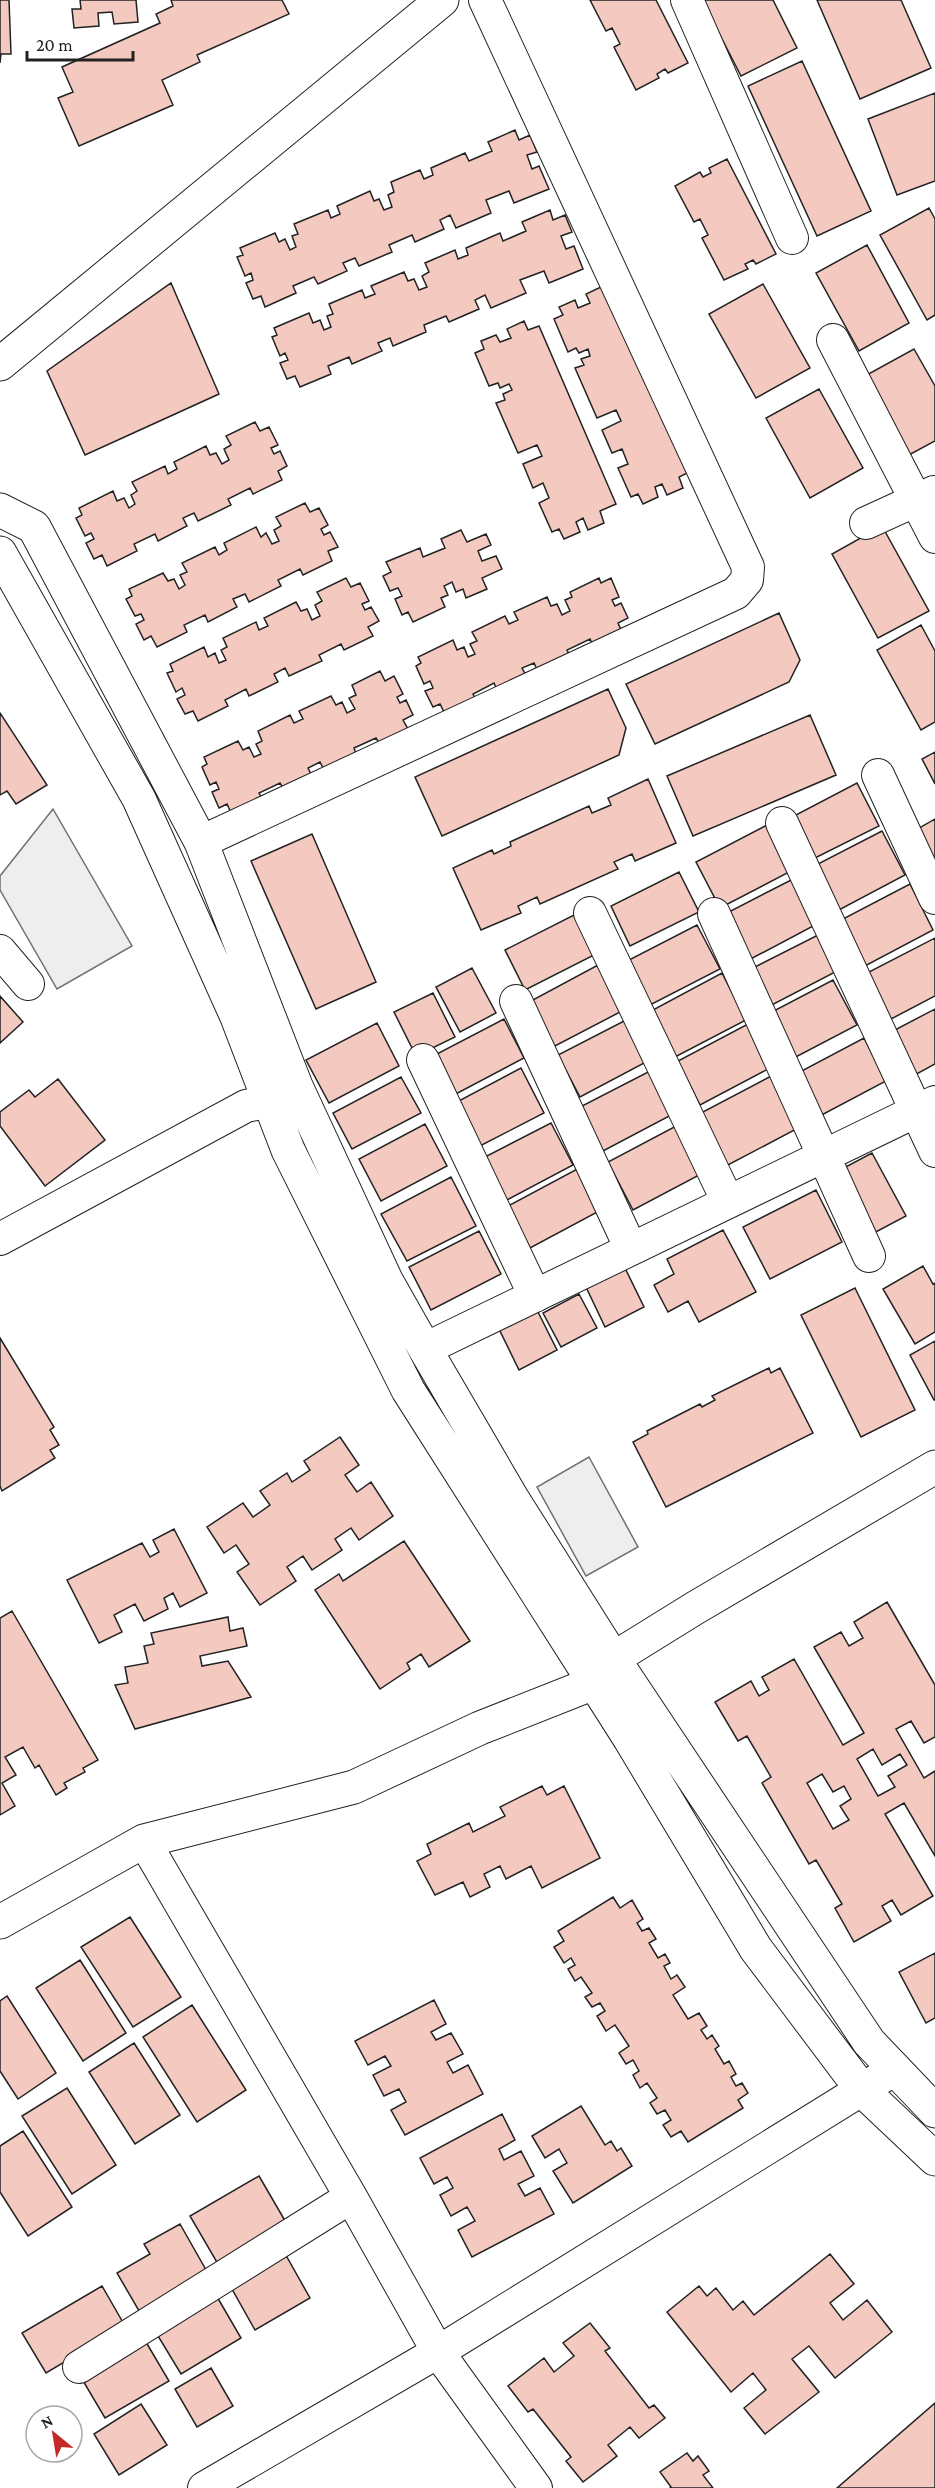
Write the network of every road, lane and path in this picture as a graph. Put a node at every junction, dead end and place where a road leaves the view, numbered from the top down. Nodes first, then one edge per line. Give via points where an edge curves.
1 (442, 0) edge
2 (485, 0) edge
3 (687, 0) edge
4 (792, 238) dead end
5 (832, 340) dead end
6 (0, 364) edge
7 (925, 497) edge
8 (0, 510) edge
9 (866, 523) dead end
10 (935, 537) edge
11 (0, 553) edge
12 (878, 775) dead end
13 (782, 823) dead end
14 (201, 842) junction
15 (935, 898) edge
16 (590, 913) dead end
17 (714, 914) dead end
18 (0, 951) edge
19 (28, 984) dead end
20 (516, 1001) dead end
21 (423, 1060) dead end
22 (283, 1094) junction
23 (925, 1107) edge
24 (935, 1151) edge
25 (824, 1156) junction
26 (728, 1202) junction
27 (0, 1239) edge
28 (631, 1249) junction
29 (869, 1256) dead end
30 (535, 1296) junction
31 (425, 1349) junction
32 (935, 1467) edge
33 (935, 1492) edge
34 (604, 1677) junction
35 (144, 1841) junction
36 (0, 1922) edge
37 (895, 2069) junction
38 (862, 2090) junction
39 (935, 2111) edge
40 (935, 2159) edge
41 (351, 2197) junction
42 (438, 2352) junction
43 (79, 2367) dead end
44 (204, 2488) edge
45 (536, 2488) edge

1 - 6 street
2 - 14 street via 748,567 747,580 736,593
3 - 4 street
5 - 7 street
7 - 9 street
7 - 10 street
8 - 14 street via 34,527
11 - 22 street via 139,799 237,1017
12 - 15 street
13 - 23 street
14 - 22 street
16 - 26 street
17 - 25 street
18 - 19 street
20 - 28 street
21 - 30 street
22 - 27 street via 246,1106
22 - 31 street
22 - 34 street via 288,1150 408,1390
23 - 24 street
23 - 25 street
25 - 26 street
25 - 29 street
26 - 28 street
28 - 30 street
30 - 31 street
31 - 34 street via 513,1498
32 - 34 street via 694,1608
33 - 34 street
34 - 35 street via 480,1728 354,1787
34 - 37 street via 869,2042
34 - 38 street via 756,1949
35 - 36 street
35 - 41 street
37 - 38 street
37 - 39 street
38 - 40 street
38 - 42 street
41 - 42 street
41 - 43 street
42 - 44 street
42 - 45 street

